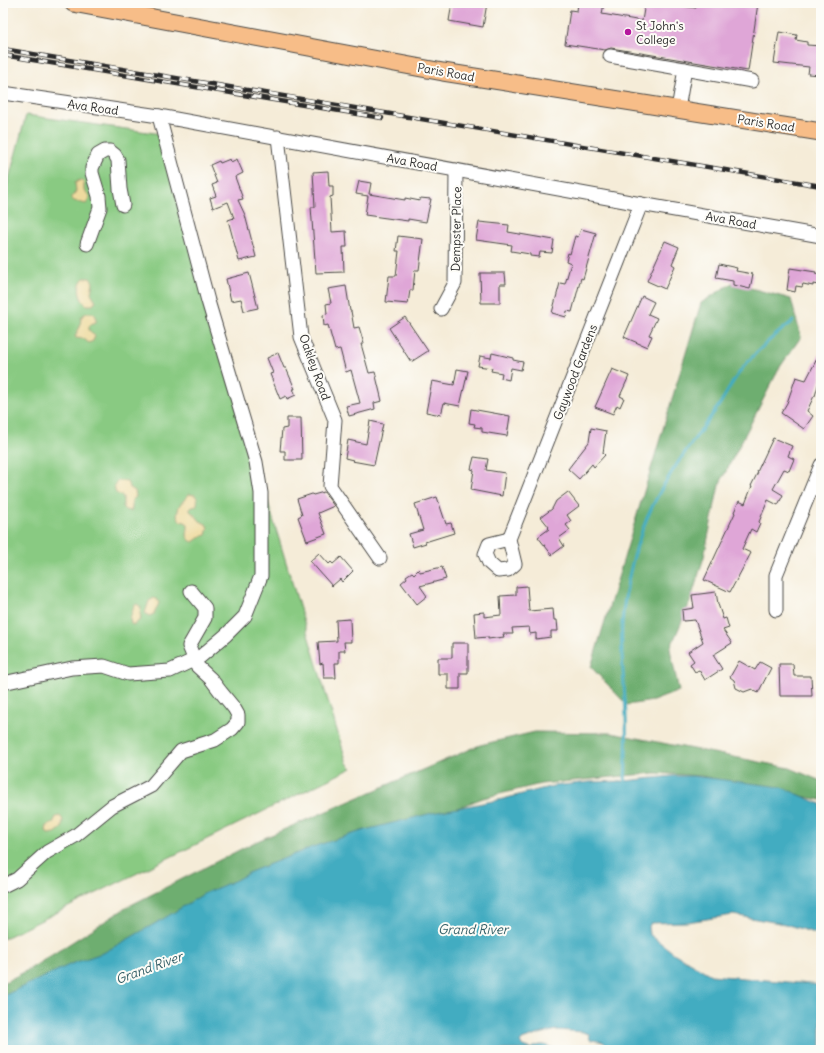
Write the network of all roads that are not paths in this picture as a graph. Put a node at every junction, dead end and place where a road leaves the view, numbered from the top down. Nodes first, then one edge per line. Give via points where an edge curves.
1 (73, 3) edge
2 (610, 56) dead end
3 (685, 69) junction
4 (752, 81) dead end
5 (3, 94) edge
6 (678, 109) junction
7 (159, 116) junction
8 (821, 132) edge
9 (278, 137) junction
10 (456, 170) junction
11 (641, 204) junction
12 (123, 205) dead end
13 (821, 236) edge
14 (87, 244) dead end
15 (441, 309) dead end
16 (821, 465) edge
17 (510, 539) dead end
18 (380, 558) dead end
19 (192, 591) dead end
20 (776, 610) dead end
21 (194, 660) junction
22 (3, 683) edge
23 (3, 886) edge

1 - 6 main road, Paris Road via 443,72
2 - 3 street
3 - 4 street
3 - 6 street
5 - 7 street, Ava Road
6 - 8 main road, Paris Road
7 - 9 street, Ava Road
7 - 21 street via 208,301 256,462 261,493 261,576 256,592 245,616 206,653
9 - 10 street, Ava Road
9 - 18 street, Oakley Road via 301,337 335,420 330,486
10 - 11 street, Ava Road
10 - 15 street, Dempster Place via 455,283
11 - 13 street, Ava Road
11 - 17 street, Gaywood Gardens
12 - 14 street via 118,160 113,152 102,152 95,158 92,168 100,208
16 - 20 street via 776,575
19 - 21 street via 205,608 205,618 189,646
21 - 22 street via 170,671 128,674 104,666 72,668
21 - 23 street via 197,666 212,678 234,708 238,722 215,740 181,751 151,786 112,806 75,836 48,852 17,879

